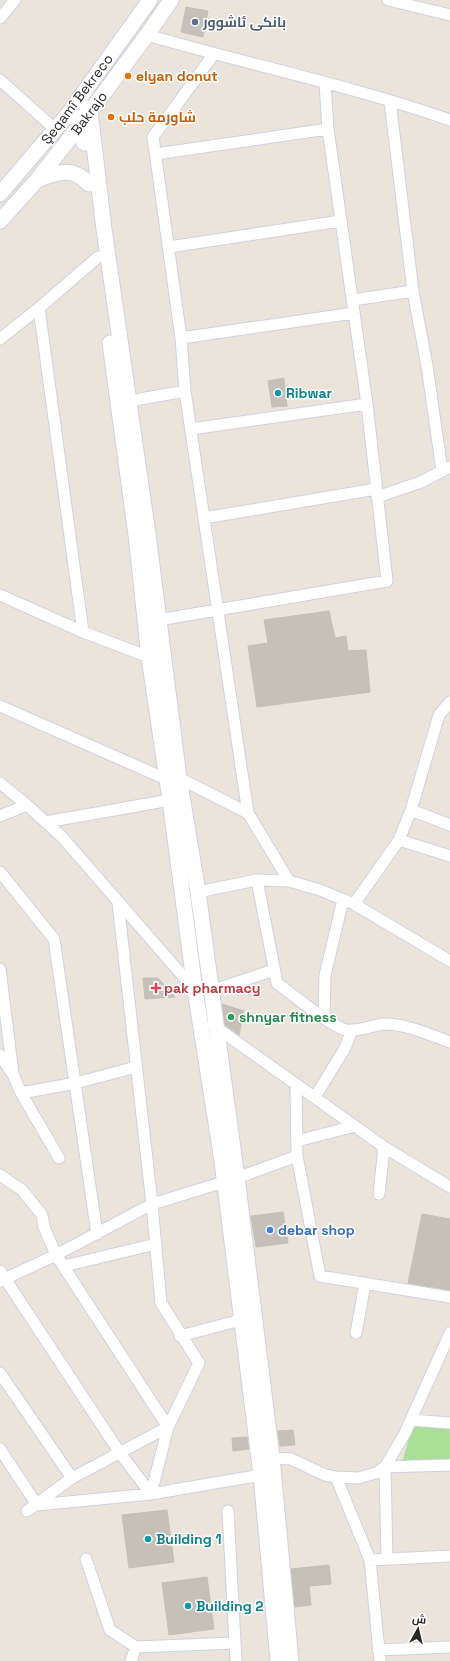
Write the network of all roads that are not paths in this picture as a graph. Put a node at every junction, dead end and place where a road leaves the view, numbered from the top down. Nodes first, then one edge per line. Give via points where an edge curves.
1 (15, 0) edge
2 (150, 0) edge
3 (171, 0) edge
4 (388, 0) edge
5 (450, 15) edge
6 (0, 18) edge
7 (147, 35) junction
8 (214, 54) junction
9 (0, 80) edge
10 (325, 84) junction
11 (390, 101) junction
12 (73, 108) junction
13 (90, 111) junction
14 (450, 123) edge
15 (81, 124) junction
16 (328, 129) junction
17 (56, 130) junction
18 (43, 144) junction
19 (57, 154) junction
20 (156, 154) junction
21 (37, 180) junction
22 (89, 184) junction
23 (0, 194) edge
24 (0, 221) edge
25 (341, 221) junction
26 (169, 247) junction
27 (98, 257) junction
28 (413, 291) junction
29 (353, 300) junction
30 (39, 308) junction
31 (354, 313) junction
32 (181, 338) junction
33 (0, 339) edge
34 (185, 391) junction
35 (129, 401) junction
36 (367, 404) junction
37 (191, 429) junction
38 (446, 469) edge
39 (377, 493) junction
40 (204, 518) junction
41 (0, 596) edge
42 (217, 611) junction
43 (158, 620) junction
44 (83, 632) junction
45 (149, 657) junction
46 (450, 702) edge
47 (0, 706) edge
48 (172, 778) junction
49 (0, 783) edge
50 (170, 800) junction
51 (27, 804) junction
52 (411, 810) junction
53 (248, 813) junction
54 (0, 816) edge
55 (46, 822) junction
56 (450, 825) edge
57 (399, 840) junction
58 (450, 856) edge
59 (0, 872) edge
60 (257, 880) junction
61 (289, 881) junction
62 (198, 892) junction
63 (343, 900) junction
64 (118, 903) junction
65 (354, 904) junction
66 (450, 961) edge
67 (0, 969) edge
68 (274, 970) junction
69 (195, 990) junction
70 (210, 991) junction
71 (324, 1017) junction
72 (200, 1018) junction
73 (215, 1026) junction
74 (352, 1030) junction
75 (450, 1042) edge
76 (0, 1055) edge
77 (136, 1067) junction
78 (13, 1074) junction
79 (76, 1083) junction
80 (296, 1084) junction
81 (21, 1093) junction
82 (315, 1097) junction
83 (355, 1126) junction
84 (297, 1141) junction
85 (384, 1146) junction
86 (297, 1156) junction
87 (59, 1158) dead end
88 (0, 1175) edge
89 (230, 1180) junction
90 (450, 1187) edge
91 (379, 1194) dead end
92 (152, 1204) junction
93 (96, 1234) junction
94 (156, 1244) junction
95 (56, 1255) junction
96 (64, 1266) junction
97 (1, 1277) edge
98 (365, 1284) junction
99 (450, 1297) edge
100 (241, 1320) junction
101 (356, 1333) dead end
102 (450, 1333) edge
103 (180, 1336) junction
104 (0, 1373) edge
105 (411, 1420) junction
106 (450, 1423) edge
107 (168, 1427) junction
108 (0, 1449) edge
109 (120, 1452) junction
110 (272, 1458) junction
111 (450, 1465) edge
112 (385, 1467) junction
113 (261, 1475) junction
114 (336, 1477) junction
115 (72, 1478) junction
116 (151, 1494) junction
117 (32, 1508) junction
118 (228, 1511) dead end
119 (450, 1556) edge
120 (86, 1559) dead end
121 (387, 1559) junction
122 (370, 1560) junction
123 (234, 1643) junction
124 (136, 1647) junction
125 (450, 1647) edge
126 (379, 1656) edge
127 (131, 1661) edge
128 (236, 1661) edge
129 (278, 1661) edge
130 (291, 1661) edge

1 - 6 street
2 - 12 main road, Şeqamî Bekreco
3 - 7 main road, Bakrajo
4 - 5 street
7 - 8 street
7 - 13 main road, Bakrajo
8 - 10 street
8 - 20 street via 153,136
9 - 17 street
10 - 11 street
10 - 16 street
11 - 14 street
11 - 28 street
12 - 13 main road
12 - 15 main road
12 - 17 main road, Şeqamî Bekreco
13 - 15 main road, Bakrajo
13 - 35 main road
15 - 19 main road, Bakrajo
15 - 22 main road
16 - 20 street
16 - 25 street
17 - 18 main road, Şeqamî Bekreco
18 - 19 main road
18 - 23 main road, Şeqamî Bekreco
19 - 21 main road, Bakrajo
20 - 26 street
21 - 22 main road via 55,173 67,172 78,174
21 - 24 main road, Bakrajo
22 - 27 main road
25 - 26 street
25 - 29 street
26 - 32 street
27 - 30 street
27 - 45 main road via 136,535
28 - 29 street
28 - 38 street
29 - 31 street
30 - 33 street
30 - 44 street
31 - 32 street
31 - 36 street
32 - 34 street
34 - 35 street
34 - 37 street
35 - 43 main road
36 - 37 street
36 - 39 street
37 - 40 street
38 - 39 street via 407,487
39 - 40 street
39 - 42 street via 387,581
40 - 42 street
41 - 44 street
42 - 43 street
42 - 53 street
43 - 48 main road
44 - 45 street
45 - 48 main road
46 - 52 street via 439,715
47 - 48 street
48 - 50 main road
48 - 53 street
48 - 62 main road
49 - 51 street
50 - 55 street
50 - 69 main road
51 - 54 street
51 - 55 street
52 - 56 street
52 - 57 street
53 - 61 street
55 - 64 street via 63,838
57 - 58 street
57 - 65 street
59 - 79 street via 54,939
60 - 61 street
60 - 62 street
60 - 68 street
61 - 63 street
62 - 70 main road
63 - 65 street
63 - 71 street via 325,975
64 - 69 street
64 - 77 street
65 - 66 street
67 - 78 street
68 - 70 street
68 - 71 street via 277,983
69 - 72 main road
70 - 73 main road
71 - 74 street via 339,1027
72 - 73 street
72 - 89 main road via 222,1161
73 - 80 street
73 - 89 main road
74 - 75 street via 376,1025 401,1026
74 - 82 street via 345,1048
76 - 78 street
77 - 79 street
77 - 92 street
78 - 81 street
79 - 81 street
79 - 93 street
80 - 82 street
80 - 84 street
81 - 87 street
82 - 83 street
83 - 84 street
83 - 85 street
84 - 86 street
85 - 90 street
85 - 91 street
86 - 89 street
86 - 98 street via 320,1276
88 - 95 street via 22,1190 42,1215 44,1227
89 - 92 street
89 - 100 main road
89 - 110 main road
92 - 93 street
92 - 94 street
93 - 95 street
94 - 96 street
94 - 103 street via 161,1303
95 - 96 street
95 - 97 street
96 - 107 street
97 - 109 street
98 - 99 street
98 - 101 street
100 - 103 street
100 - 113 main road
102 - 105 street
103 - 107 street via 199,1363
104 - 115 street
105 - 106 street
105 - 112 street
107 - 109 street
107 - 116 street
108 - 117 street
109 - 115 street
109 - 116 street
110 - 114 street via 291,1459 325,1475
110 - 130 main road
111 - 112 street
112 - 114 street via 368,1476
112 - 121 street
113 - 116 street
113 - 129 main road
114 - 122 street
115 - 117 street
116 - 117 street
118 - 123 street
119 - 121 street
120 - 124 street via 110,1630
121 - 122 street
122 - 126 street
123 - 124 street
123 - 128 street
124 - 127 street
125 - 126 street

